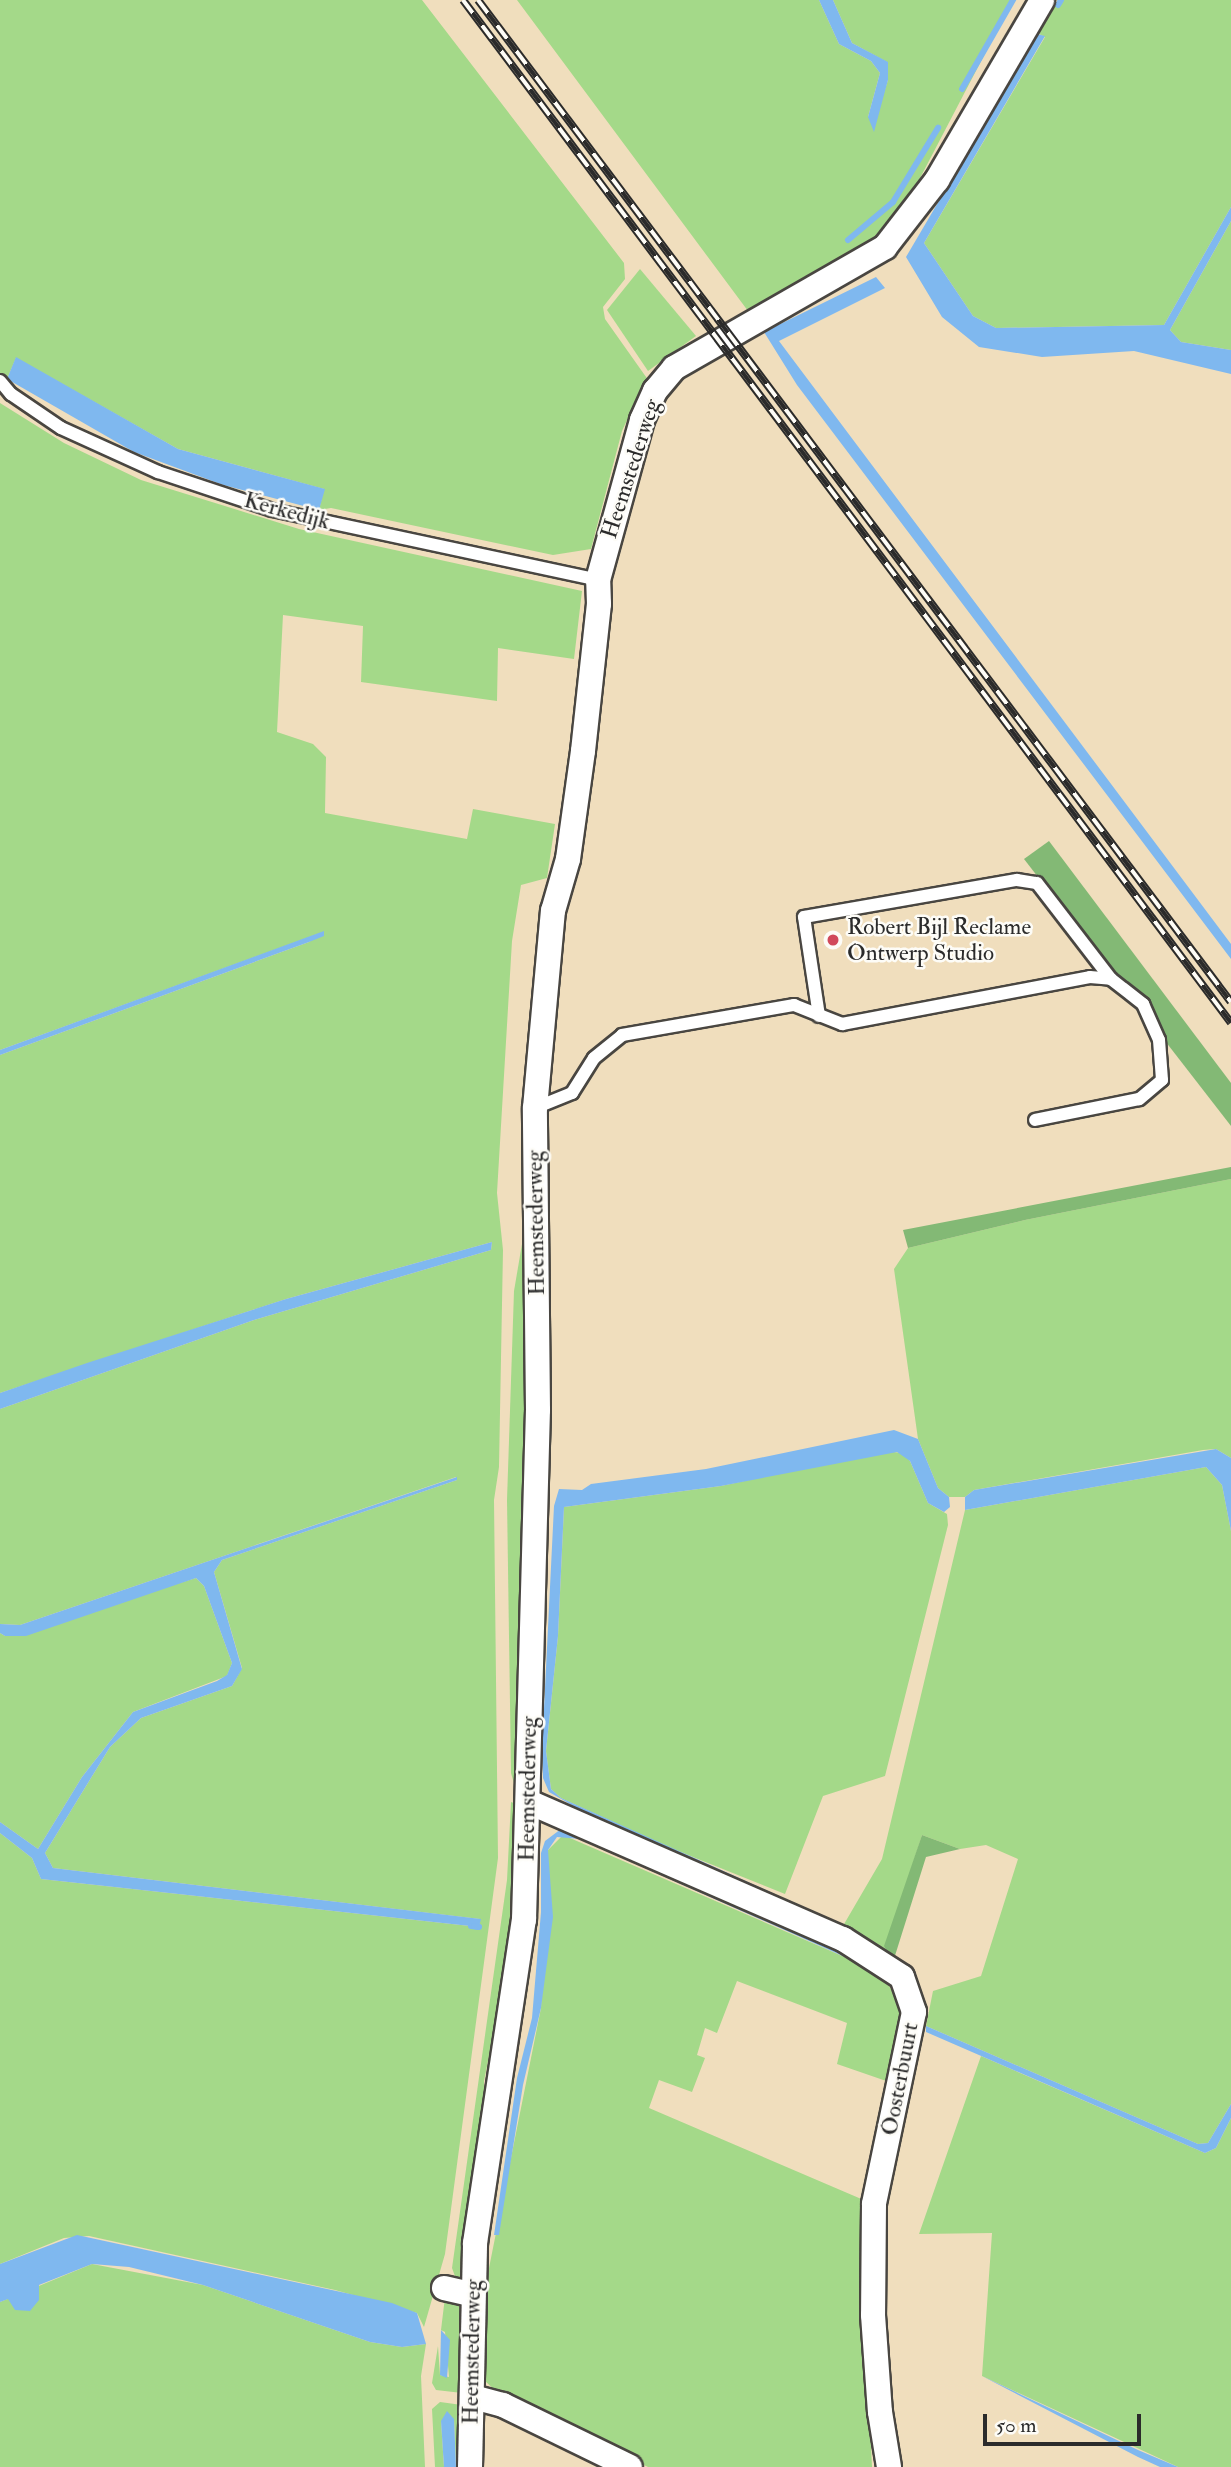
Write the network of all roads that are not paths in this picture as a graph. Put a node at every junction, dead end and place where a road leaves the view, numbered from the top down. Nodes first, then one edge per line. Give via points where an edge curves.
1 (1042, 0) edge
2 (0, 382) edge
3 (593, 579) junction
4 (1111, 979) junction
5 (820, 1016) junction
6 (535, 1108) junction
7 (1035, 1120) dead end
8 (529, 1802) junction
9 (444, 2288) dead end
10 (471, 2294) junction
11 (472, 2398) junction
12 (470, 2467) edge
13 (630, 2467) edge
14 (889, 2467) edge

1 - 3 street, Heemstederweg via 937,180 885,247 674,368 655,391
2 - 3 lane, Kerkedijk via 61,428 158,472 272,510
3 - 6 street, Heemstederweg via 599,604 576,750 568,859 553,911
4 - 5 lane via 1090,977 842,1024
4 - 5 lane via 1037,883 1017,880 804,917
4 - 7 lane via 1143,1004 1159,1040 1162,1080 1139,1100
5 - 6 lane via 794,1005 622,1035 594,1058 572,1093
6 - 8 street, Heemstederweg via 538,1410
8 - 10 street, Heemstederweg via 519,1974 488,2139
8 - 14 street, Oosterbuurt via 843,1939 902,1977 914,2012 874,2204 873,2315
9 - 10 street
10 - 11 street, Heemstederweg
11 - 12 street, Heemstederweg
11 - 13 street via 503,2405

